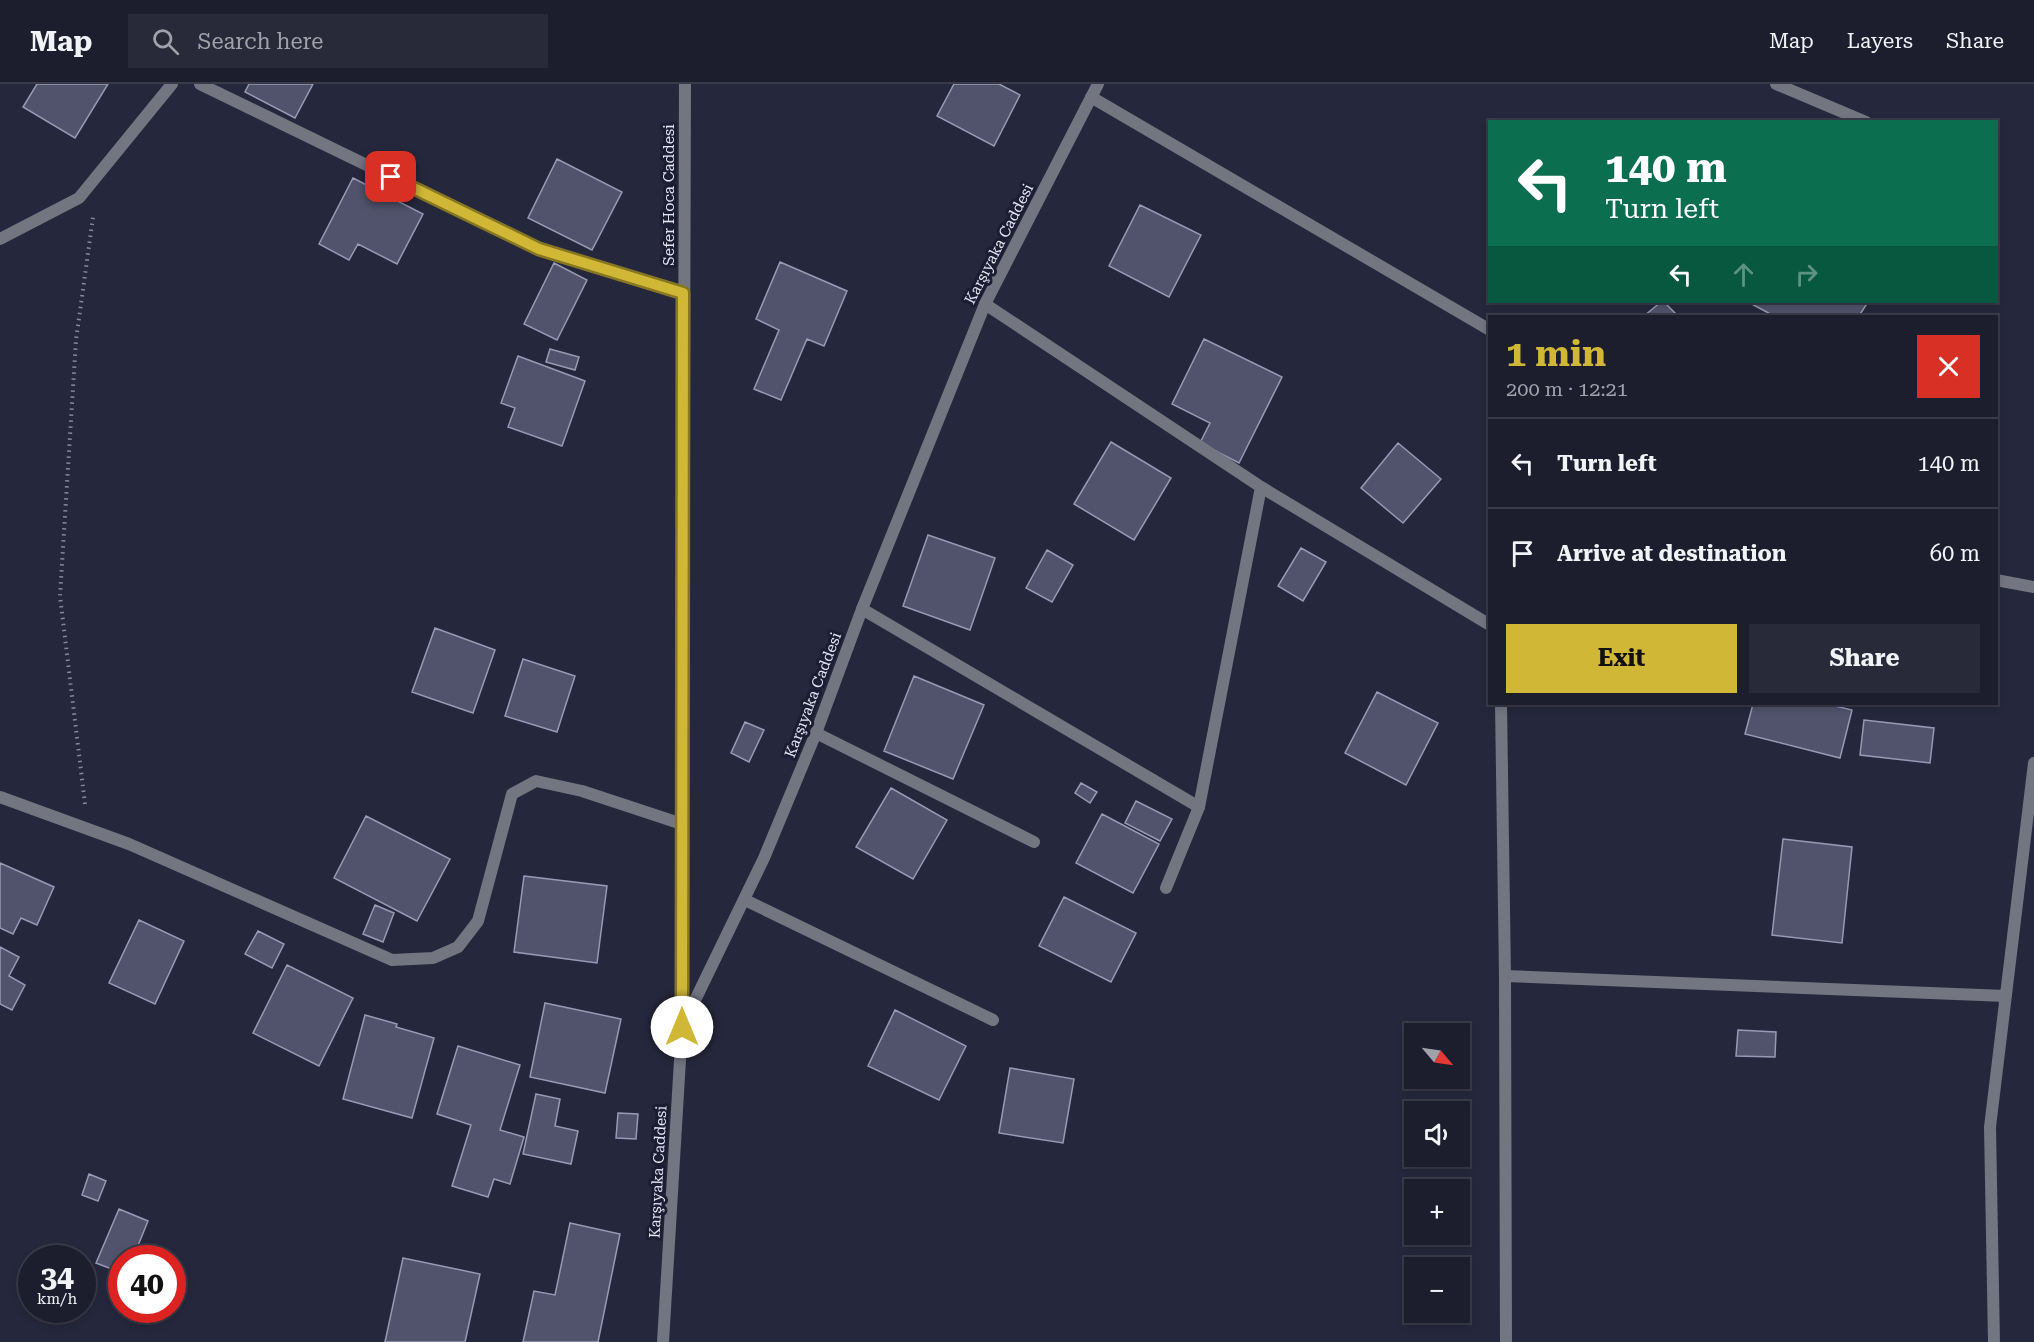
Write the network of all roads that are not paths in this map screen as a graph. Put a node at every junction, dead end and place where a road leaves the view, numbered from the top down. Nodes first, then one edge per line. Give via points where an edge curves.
1 (172, 84) edge
2 (200, 84) edge
3 (685, 84) edge
4 (1098, 84) edge
5 (1776, 84) edge
6 (1091, 97) junction
7 (1861, 120) edge
8 (0, 239) edge
9 (683, 293) junction
10 (985, 304) junction
11 (1488, 329) edge
12 (1261, 487) junction
13 (1998, 580) edge
14 (2034, 587) edge
15 (862, 609) junction
16 (1488, 624) edge
17 (1501, 705) edge
18 (816, 733) junction
19 (2034, 763) edge
20 (0, 797) edge
21 (1199, 807) junction
22 (682, 824) junction
23 (1034, 842) dead end
24 (1166, 888) dead end
25 (745, 900) junction
26 (1505, 976) junction
27 (2006, 996) junction
28 (993, 1020) dead end
29 (682, 1027) junction
30 (663, 1342) edge
31 (1506, 1342) edge
32 (1994, 1342) edge

1 - 8 street via 79,198
2 - 9 street via 539,249
3 - 9 street, Sefer Hoca Caddesi
4 - 6 street, Karşıyaka Caddesi
5 - 7 street
6 - 10 street, Karşıyaka Caddesi
6 - 11 street
9 - 22 street, Sefer Hoca Caddesi
10 - 12 street
10 - 15 street, Karşıyaka Caddesi
12 - 16 street
12 - 21 street
13 - 14 street
15 - 18 street, Karşıyaka Caddesi
15 - 21 street
17 - 26 street
18 - 23 street
18 - 25 street, Karşıyaka Caddesi
19 - 27 street
20 - 22 street via 88,828 392,960 434,958 459,947 478,921 512,794 536,781 582,791
21 - 24 street
22 - 29 street, Sefer Hoca Caddesi
25 - 28 street
25 - 29 street, Karşıyaka Caddesi
26 - 27 street
26 - 31 street
27 - 32 street via 1990,1127
29 - 30 street, Karşıyaka Caddesi

